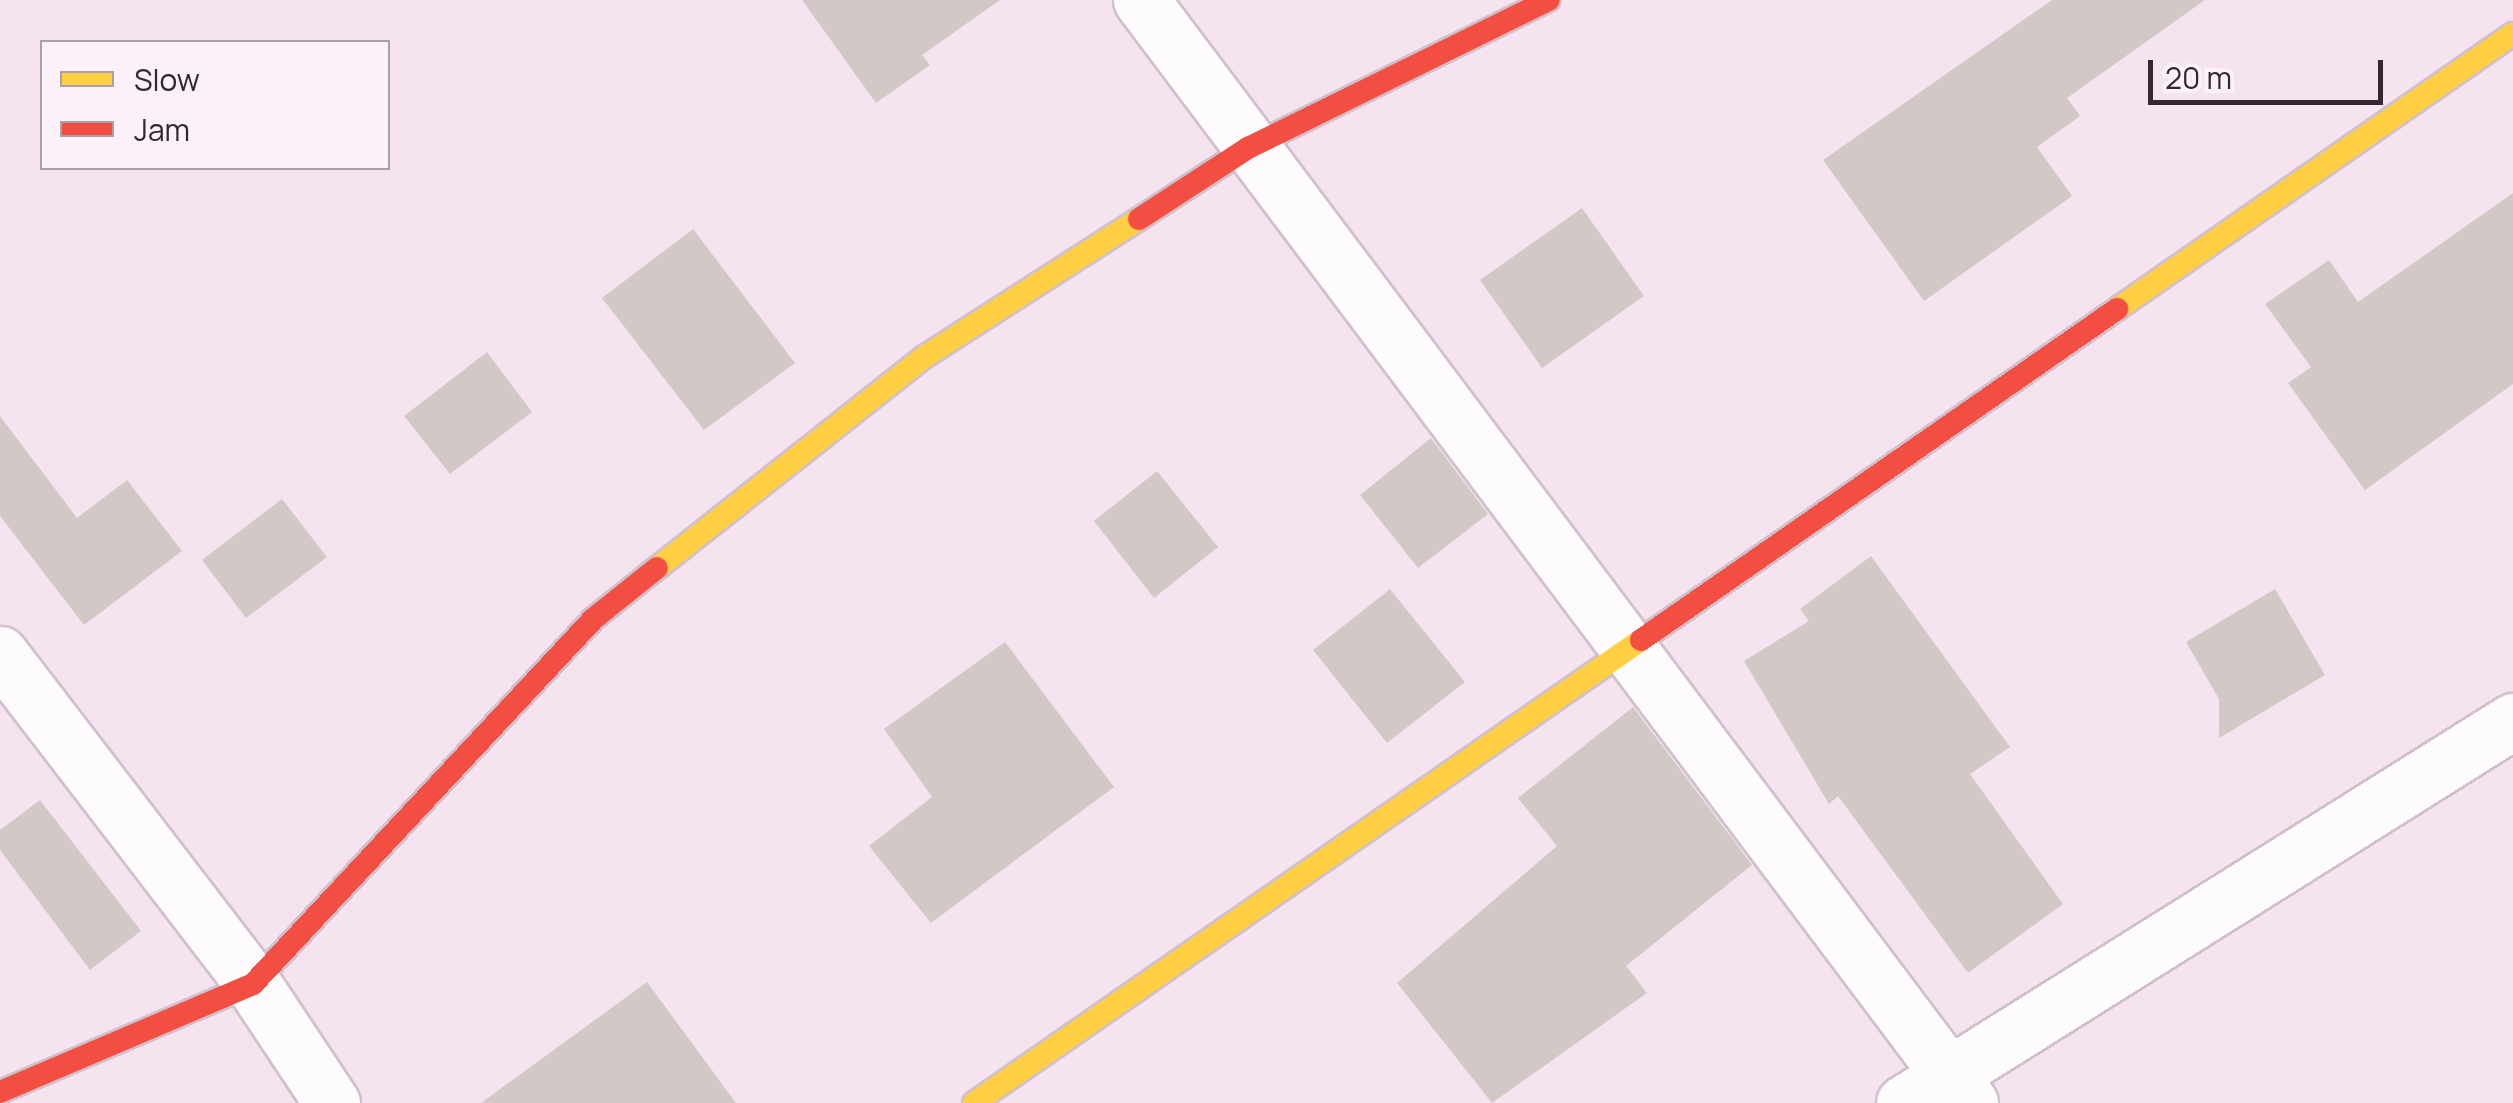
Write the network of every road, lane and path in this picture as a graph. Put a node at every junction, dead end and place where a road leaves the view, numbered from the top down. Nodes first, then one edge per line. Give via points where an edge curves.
1 (1142, 0) edge
2 (1548, 0) edge
3 (2513, 34) edge
4 (1248, 148) junction
5 (1630, 641) junction
6 (0, 654) edge
7 (2513, 720) edge
8 (253, 984) junction
9 (0, 1092) edge
10 (1939, 1093) edge
11 (332, 1103) edge
12 (974, 1103) edge

1 - 4 street
2 - 4 street
3 - 5 street
4 - 5 street
4 - 8 street via 924,357 592,620
5 - 10 street
5 - 12 street
6 - 8 street
7 - 10 street
8 - 9 street
8 - 11 street

